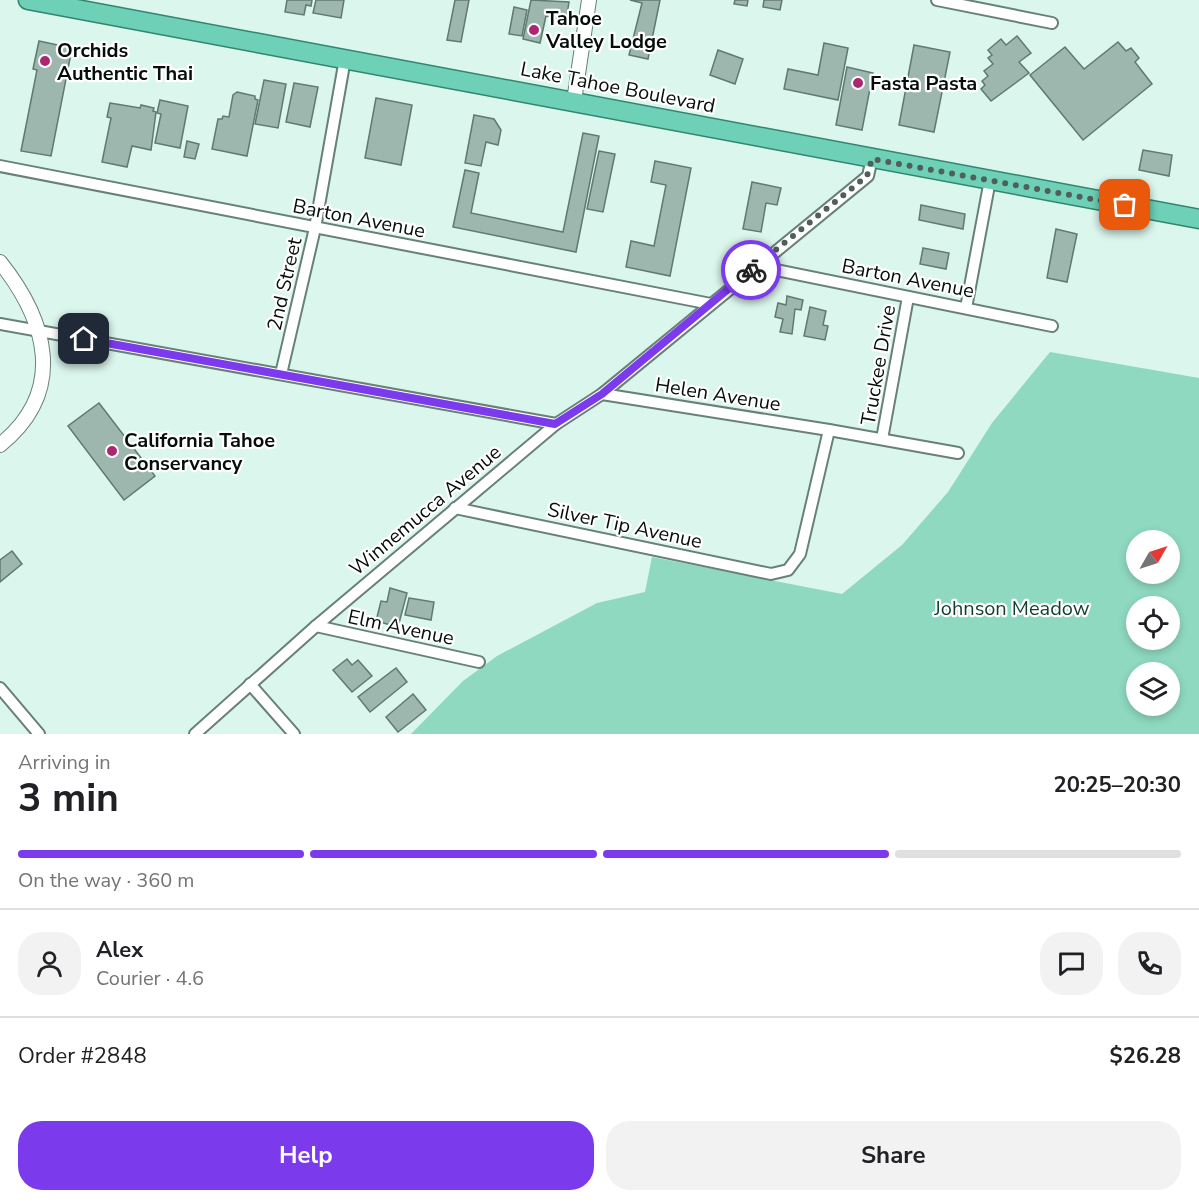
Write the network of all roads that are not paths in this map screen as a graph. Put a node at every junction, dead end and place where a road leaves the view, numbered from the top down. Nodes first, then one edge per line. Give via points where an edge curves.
1 (28, 0) edge
2 (589, 0) edge
3 (937, 0) edge
4 (1052, 23) dead end
5 (345, 59) junction
6 (574, 101) junction
7 (872, 159) junction
8 (0, 166) edge
9 (990, 180) junction
10 (1199, 219) edge
11 (315, 228) junction
12 (0, 262) edge
13 (756, 266) junction
14 (908, 297) junction
15 (711, 304) junction
16 (966, 308) junction
17 (0, 324) edge
18 (1052, 326) dead end
19 (40, 332) junction
20 (281, 374) junction
21 (602, 394) junction
22 (555, 424) junction
23 (829, 430) junction
24 (882, 439) junction
25 (0, 444) edge
26 (958, 453) dead end
27 (455, 508) junction
28 (788, 570) joint
29 (316, 626) junction
30 (479, 662) dead end
31 (250, 684) junction
32 (0, 688) edge
33 (39, 734) edge
34 (195, 734) edge
35 (294, 734) edge

1 - 5 highway, Lake Tahoe Boulevard
2 - 6 street
3 - 4 street
5 - 6 highway, Lake Tahoe Boulevard
5 - 11 street, 2nd Street
6 - 7 highway, Lake Tahoe Boulevard
7 - 9 highway, Lake Tahoe Boulevard
7 - 13 street, Winnemucca Avenue via 867,176
8 - 11 street, Barton Avenue
9 - 10 highway, Lake Tahoe Boulevard
9 - 16 street
11 - 15 street, Barton Avenue
11 - 20 street, 2nd Street
12 - 19 street via 25,296
13 - 14 street, Barton Avenue
13 - 15 street, Winnemucca Avenue
14 - 16 street, Barton Avenue
14 - 24 street, Truckee Drive
15 - 21 street, Winnemucca Avenue
16 - 18 street, Barton Avenue
17 - 19 street
19 - 20 street
19 - 25 street via 42,375 36,400 27,417
20 - 22 street
21 - 22 street, Winnemucca Avenue
21 - 23 street, Helen Avenue
22 - 27 street, Winnemucca Avenue
23 - 24 street, Helen Avenue
23 - 28 street, Truckee Drive via 800,554
24 - 26 street, Helen Avenue
27 - 28 street, Silver Tip Avenue via 771,574
27 - 29 street, Winnemucca Avenue
29 - 30 street, Elm Avenue
29 - 31 street, Winnemucca Avenue
31 - 34 street, Winnemucca Avenue
31 - 35 street
32 - 33 street

